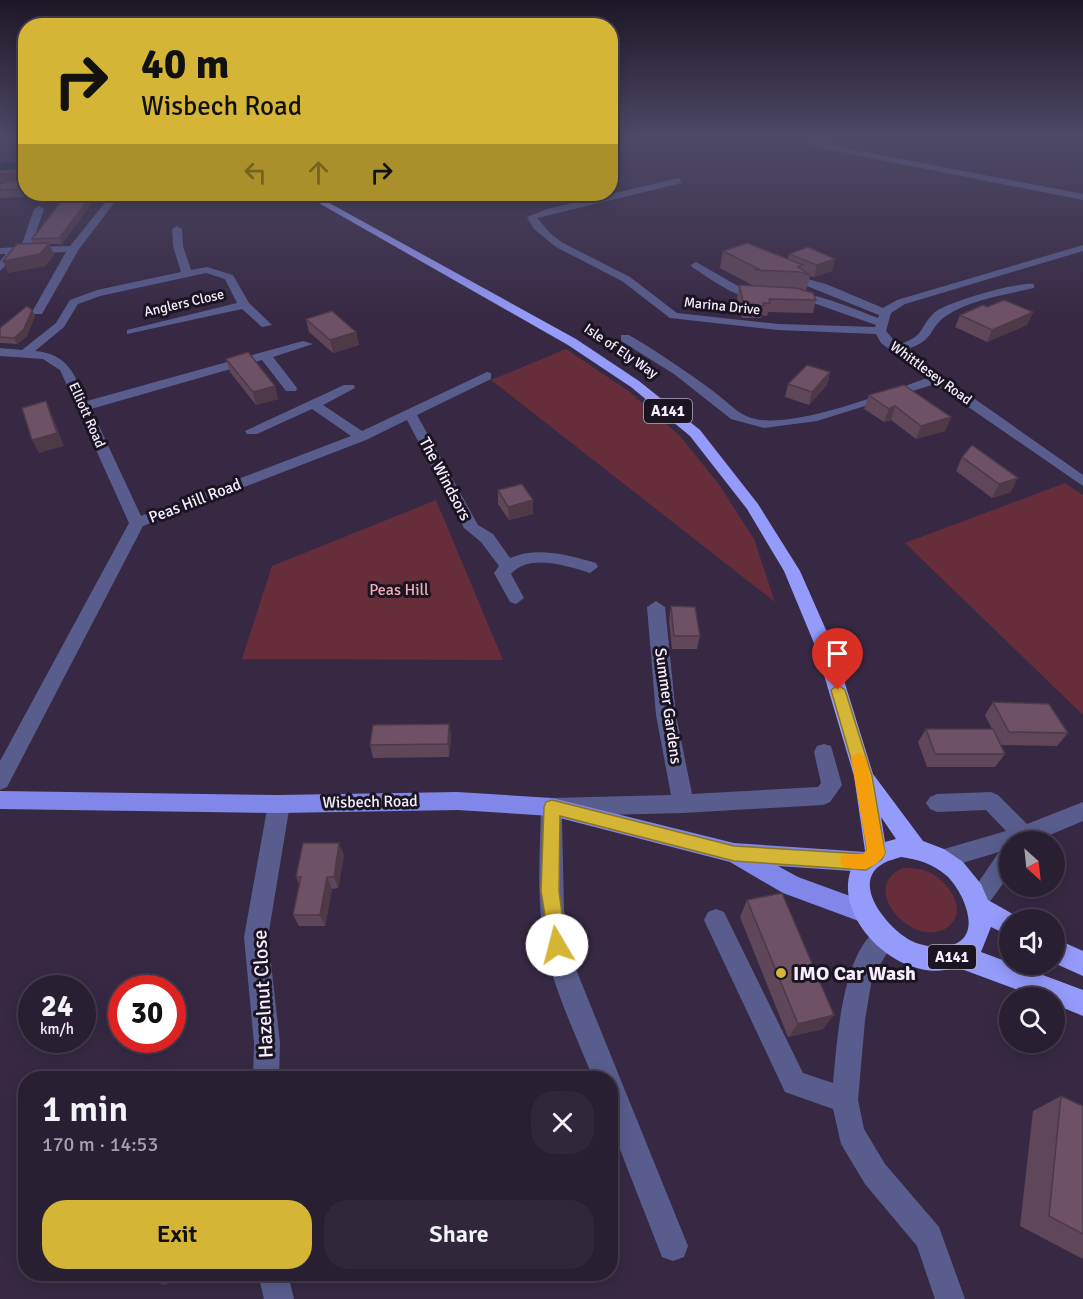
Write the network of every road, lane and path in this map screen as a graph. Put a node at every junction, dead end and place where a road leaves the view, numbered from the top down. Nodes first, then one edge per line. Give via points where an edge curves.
1 (110, 201) edge
2 (320, 201) edge
3 (597, 201) edge
4 (39, 209) dead end
5 (177, 229) dead end
6 (1083, 248) edge
7 (74, 249) junction
8 (20, 250) junction
9 (0, 251) edge
10 (696, 265) dead end
11 (0, 268) edge
12 (772, 268) edge
13 (187, 274) junction
14 (1030, 286) dead end
15 (244, 305) junction
16 (38, 312) dead end
17 (882, 322) junction
18 (266, 326) dead end
19 (131, 332) dead end
20 (277, 338) dead end
21 (625, 338) dead end
22 (307, 344) dead end
23 (896, 349) junction
24 (286, 350) junction
25 (0, 352) edge
26 (26, 353) junction
27 (265, 356) junction
28 (487, 376) dead end
29 (937, 379) junction
30 (291, 388) dead end
31 (349, 388) dead end
32 (313, 404) junction
33 (82, 407) junction
34 (410, 414) junction
35 (252, 431) dead end
36 (360, 437) junction
37 (1083, 482) edge
38 (137, 523) junction
39 (507, 566) junction
40 (590, 567) dead end
41 (516, 598) dead end
42 (656, 607) dead end
43 (824, 752) dead end
44 (864, 776) junction
45 (0, 781) edge
46 (0, 800) edge
47 (937, 803) dead end
48 (279, 804) junction
49 (683, 804) junction
50 (552, 807) junction
51 (1083, 811) edge
52 (1016, 831) edge
53 (1038, 831) edge
54 (999, 844) edge
55 (915, 848) junction
56 (734, 853) junction
57 (871, 858) junction
58 (942, 859) junction
59 (999, 872) edge
60 (979, 904) junction
61 (864, 912) junction
62 (999, 918) edge
63 (716, 920) dead end
64 (884, 938) junction
65 (1065, 955) edge
66 (958, 956) junction
67 (1083, 964) edge
68 (1083, 1003) edge
69 (266, 1071) edge
70 (603, 1071) edge
71 (845, 1100) junction
72 (618, 1109) edge
73 (673, 1246) dead end
74 (275, 1281) edge
75 (279, 1299) edge
76 (950, 1299) edge

1 - 7 street
2 - 44 highway, Isle of Ely Way / A141 via 572,342 635,384 695,433 753,507 792,571 825,648
3 - 17 street, Marina Drive via 532,217 534,224 626,279 674,316 778,327
4 - 8 street
5 - 13 street
6 - 17 street via 901,302
7 - 8 street
7 - 16 street
8 - 9 street
8 - 11 street
10 - 17 street via 742,293 807,297
12 - 17 street
13 - 15 street via 207,270 229,277
13 - 26 street via 74,302 60,325
14 - 23 street via 958,304 939,315 918,342
15 - 18 street
15 - 19 street, Anglers Close
17 - 23 street, Whittlesey Road
20 - 24 street
21 - 29 street via 744,421 756,424 791,422 838,412
22 - 24 street
23 - 29 street, Whittlesey Road
24 - 27 street
25 - 26 street, Elliott Road
26 - 33 street, Elliott Road via 46,356 65,369
27 - 30 street
27 - 33 street
28 - 34 street, Peas Hill Road
29 - 37 street, Whittlesey Road
31 - 32 street
32 - 35 street
32 - 36 street
33 - 38 street, Elliott Road
34 - 36 street, Peas Hill Road
34 - 39 street, The Windsors via 472,528 487,538
36 - 38 street, Peas Hill Road
38 - 45 street, Peas Hill Road
39 - 40 street via 553,557
39 - 41 street, The Windsors via 502,573
42 - 49 street, Summer Gardens via 666,715
43 - 49 street via 832,785 824,796
44 - 55 highway, Isle of Ely Way / A141
44 - 57 highway, Isle of Ely Way / A141
46 - 48 main road, Wisbech Road
47 - 52 street via 992,801
48 - 50 main road, Wisbech Road via 456,801
48 - 69 street, Hazelnut Close via 256,937
49 - 50 street
50 - 56 main road, Wisbech Road
50 - 70 street via 550,891 557,945
51 - 53 street
54 - 58 street
55 - 57 highway via 901,847
55 - 58 highway
56 - 57 main road, Wisbech Road
56 - 61 main road, Wisbech Road via 791,885
57 - 61 highway, A141 via 859,876 858,893
58 - 60 highway via 963,877
59 - 60 street
60 - 62 highway
60 - 66 highway, A141 via 978,937
61 - 64 highway, A141
63 - 71 street via 794,1083
64 - 66 highway, A141 via 921,957
64 - 71 street via 861,974 852,1020
65 - 67 highway
66 - 68 highway, A141
71 - 76 street via 851,1134 875,1174 928,1237
72 - 73 street
74 - 75 street

